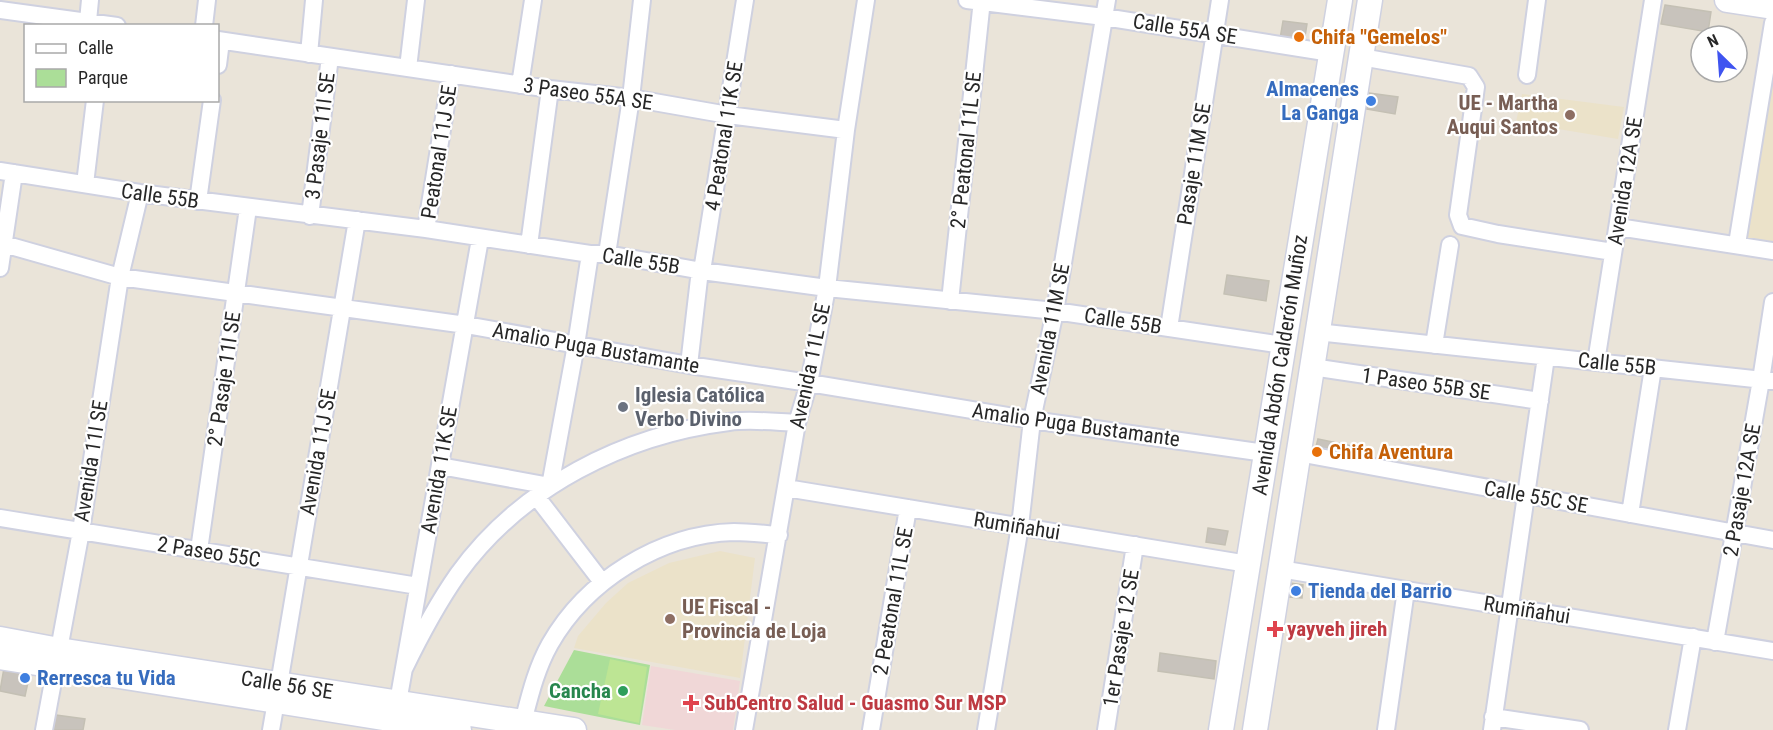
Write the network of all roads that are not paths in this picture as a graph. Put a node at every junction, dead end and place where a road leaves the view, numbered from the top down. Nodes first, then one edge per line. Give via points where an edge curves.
1 (90, 0) edge
2 (207, 0) edge
3 (314, 0) edge
4 (416, 0) edge
5 (533, 0) edge
6 (642, 0) edge
7 (745, 0) edge
8 (866, 0) edge
9 (1220, 0) edge
10 (1340, 0) edge
11 (1370, 0) edge
12 (1537, 0) edge
13 (1653, 0) edge
14 (1727, 0) edge
15 (977, 1) edge
16 (1105, 8) edge
17 (1773, 8) edge
18 (0, 10) edge
19 (88, 21) junction
20 (1773, 23) edge
21 (104, 24) edge
22 (204, 24) edge
23 (1215, 34) junction
24 (219, 40) edge
25 (1331, 52) junction
26 (309, 54) junction
27 (330, 57) junction
28 (1361, 57) junction
29 (408, 68) junction
30 (451, 74) junction
31 (1527, 75) dead end
32 (520, 85) junction
33 (550, 89) junction
34 (631, 98) junction
35 (95, 102) edge
36 (212, 102) edge
37 (728, 115) junction
38 (846, 130) junction
39 (7, 172) edge
40 (85, 184) junction
41 (140, 193) junction
42 (198, 201) junction
43 (248, 208) junction
44 (310, 216) junction
45 (357, 220) junction
46 (1618, 228) junction
47 (426, 229) junction
48 (480, 238) junction
49 (2, 244) edge
50 (1737, 244) junction
51 (529, 245) junction
52 (1450, 245) dead end
53 (1773, 251) edge
54 (1613, 252) junction
55 (590, 254) junction
56 (607, 254) junction
57 (0, 268) edge
58 (701, 271) junction
59 (120, 277) junction
60 (827, 288) junction
61 (237, 294) junction
62 (950, 301) junction
63 (1773, 302) edge
64 (343, 307) junction
65 (1055, 311) junction
66 (465, 325) junction
67 (1169, 328) junction
68 (1317, 332) junction
69 (576, 345) junction
70 (1283, 345) junction
71 (1434, 345) junction
72 (1546, 357) junction
73 (1596, 362) junction
74 (689, 365) junction
75 (1312, 367) junction
76 (1653, 368) junction
77 (1767, 380) edge
78 (809, 382) junction
79 (1540, 401) junction
80 (1032, 420) junction
81 (797, 423) junction
82 (1265, 453) junction
83 (1298, 453) junction
84 (440, 466) junction
85 (786, 488) junction
86 (543, 491) junction
87 (1526, 495) junction
88 (908, 508) junction
89 (1630, 514) junction
90 (0, 518) edge
91 (1020, 526) junction
92 (81, 531) junction
93 (1734, 533) junction
94 (779, 535) junction
95 (1773, 540) edge
96 (1135, 545) junction
97 (199, 550) junction
98 (1248, 564) junction
99 (298, 566) junction
100 (1280, 569) junction
101 (602, 582) junction
102 (418, 586) junction
103 (1406, 590) junction
104 (1509, 607) junction
105 (1693, 637) junction
106 (0, 639) edge
107 (1714, 642) junction
108 (1773, 651) edge
109 (0, 657) edge
110 (57, 658) junction
111 (404, 669) junction
112 (278, 693) junction
113 (396, 717) edge
114 (523, 722) junction
115 (1492, 724) edge
116 (44, 730) edge
117 (271, 730) edge
118 (459, 730) edge
119 (574, 730) edge
120 (744, 730) edge
121 (871, 730) edge
122 (986, 730) edge
123 (1106, 730) edge
124 (1221, 730) edge
125 (1255, 730) edge
126 (1386, 730) edge
127 (1580, 730) edge
128 (1677, 730) edge

1 - 19 street
2 - 22 street
3 - 26 street, 3 Pasaje 11I SE
4 - 29 street
5 - 32 street
6 - 34 street
7 - 37 street, 4 Peatonal 11K SE
8 - 38 street, Avenida 11L SE
9 - 23 street, Pasaje 11M SE
10 - 25 main road, Avenida Abdón Calderón Muñoz
11 - 28 main road, Avenida Abdón Calderón Muñoz
12 - 31 street
13 - 46 street, Avenida 12A SE
14 - 17 main road
15 - 16 street, Calle 55A SE
15 - 62 street, 2° Peatonal 11L SE
16 - 23 street, Calle 55A SE
16 - 65 street, Avenida 11M SE
18 - 19 street
19 - 21 street
20 - 50 street
23 - 25 street, Calle 55A SE
23 - 67 street, Pasaje 11M SE
24 - 26 street, 3 Paseo 55A SE
25 - 70 main road, Avenida Abdón Calderón Muñoz
26 - 27 street, 3 Paseo 55A SE
27 - 29 street, 3 Paseo 55A SE
27 - 44 street, 3 Pasaje 11I SE
28 - 54 street via 1469,76 1476,87 1458,215 1462,226
28 - 68 main road, Avenida Abdón Calderón Muñoz
29 - 30 street, 3 Paseo 55A SE
30 - 32 street, 3 Paseo 55A SE
30 - 47 street, Peatonal 11J SE
32 - 33 street, 3 Paseo 55A SE
33 - 34 street, 3 Paseo 55A SE
33 - 51 street
34 - 37 street, 3 Paseo 55A SE
34 - 56 street
35 - 40 street
36 - 42 street
37 - 38 street, 3 Paseo 55A SE
37 - 58 street, 4 Peatonal 11K SE
38 - 60 street, Avenida 11L SE
39 - 40 street, Calle 55B
39 - 49 street
40 - 41 street, Calle 55B
41 - 42 street, Calle 55B
41 - 59 street, Avenida 11I SE
42 - 43 street, Calle 55B
43 - 44 street, Calle 55B
43 - 61 street, 2° Pasaje 11I SE
44 - 45 street, Calle 55B
45 - 47 street, Calle 55B
45 - 64 street, Avenida 11J SE
46 - 50 street
46 - 54 street, Avenida 12A SE
47 - 48 street, Calle 55B
48 - 51 street, Calle 55B
48 - 66 street, Avenida 11K SE
49 - 57 street
49 - 59 street, Amalio Puga Bustamante
50 - 53 street
51 - 55 street, Calle 55B
52 - 71 street
54 - 73 street, Avenida 12A SE
55 - 56 street, Calle 55B
55 - 69 street
56 - 58 street, Calle 55B
58 - 60 street, Calle 55B
58 - 74 street, 4 Peatonal 11K SE
59 - 61 street, Amalio Puga Bustamante
59 - 92 street, Avenida 11I SE
60 - 62 street, Calle 55B
60 - 78 street, Avenida 11L SE
61 - 64 street, Amalio Puga Bustamante
61 - 97 street, 2° Pasaje 11I SE
62 - 65 street, Calle 55B
63 - 77 street, 2 Pasaje 12A SE
64 - 66 street, Amalio Puga Bustamante
64 - 99 street, Avenida 11J SE
65 - 67 street, Calle 55B
65 - 80 street, Avenida 11M SE
66 - 69 street, Amalio Puga Bustamante
66 - 84 street, Avenida 11K SE
67 - 70 street, Calle 55B
68 - 71 street, Calle 55B
68 - 75 main road, Avenida Abdón Calderón Muñoz
69 - 74 street, Amalio Puga Bustamante
69 - 86 street
70 - 82 main road, Avenida Abdón Calderón Muñoz
71 - 72 street, Calle 55B
72 - 73 street, Calle 55B
72 - 79 street
73 - 76 street, Calle 55B
74 - 78 street, Amalio Puga Bustamante
75 - 79 street, 1 Paseo 55B SE
75 - 83 main road, Avenida Abdón Calderón Muñoz
76 - 77 street, Calle 55B
76 - 89 street
77 - 93 street, 2 Pasaje 12A SE
78 - 80 street, Amalio Puga Bustamante
78 - 81 street, Avenida 11L SE
79 - 87 street
80 - 82 street, Amalio Puga Bustamante
80 - 91 street, Avenida 11M SE
81 - 85 street, Avenida 11L SE
81 - 86 street via 731,421 667,433 606,454
82 - 98 main road, Avenida Abdón Calderón Muñoz
83 - 87 street, Calle 55C SE
83 - 100 main road, Avenida Abdón Calderón Muñoz
84 - 86 street
84 - 102 street, Avenida 11K SE
85 - 88 street, Rumiñahui
85 - 94 street, Avenida 11L SE
86 - 101 street
86 - 111 street via 495,532 459,573 429,619
87 - 89 street, Calle 55C SE
87 - 104 street
88 - 91 street, Rumiñahui
88 - 121 street, 2 Peatonal 11L SE
89 - 93 street, Calle 55C SE
90 - 92 street, 2 Paseo 55C
91 - 96 street, Rumiñahui
91 - 122 street, Avenida 11M SE
92 - 97 street, 2 Paseo 55C
92 - 110 street, Avenida 11I SE
93 - 95 street, Calle 55C SE
93 - 107 street, 2 Pasaje 12A SE
94 - 101 street via 732,532 686,539 642,556
94 - 120 street, Avenida 11L SE
96 - 98 street, Rumiñahui
96 - 123 street, 1er Pasaje 12 SE
97 - 99 street, 2 Paseo 55C
98 - 124 main road, Avenida Abdón Calderón Muñoz
99 - 102 street, 2 Paseo 55C
99 - 112 street, Avenida 11J SE
100 - 103 street, Rumiñahui
100 - 125 main road, Avenida Abdón Calderón Muñoz
101 - 114 street via 573,611 549,645 533,682
102 - 111 street, Avenida 11K SE
103 - 104 street, Rumiñahui
103 - 126 street
104 - 105 street, Rumiñahui
104 - 115 street
105 - 107 street, Rumiñahui
105 - 128 street
106 - 110 main road, Calle 56 SE
107 - 108 street, Rumiñahui
109 - 110 main road, Calle 56 SE
110 - 112 main road, Calle 56 SE
110 - 116 street, Avenida 11I SE
111 - 113 street, Avenida 11K SE
112 - 113 main road, Calle 56 SE
112 - 117 street, Avenida 11J SE
113 - 114 main road, Calle 56 SE
113 - 118 main road, Calle 56 SE
114 - 119 main road, Calle 56 SE
115 - 127 street

